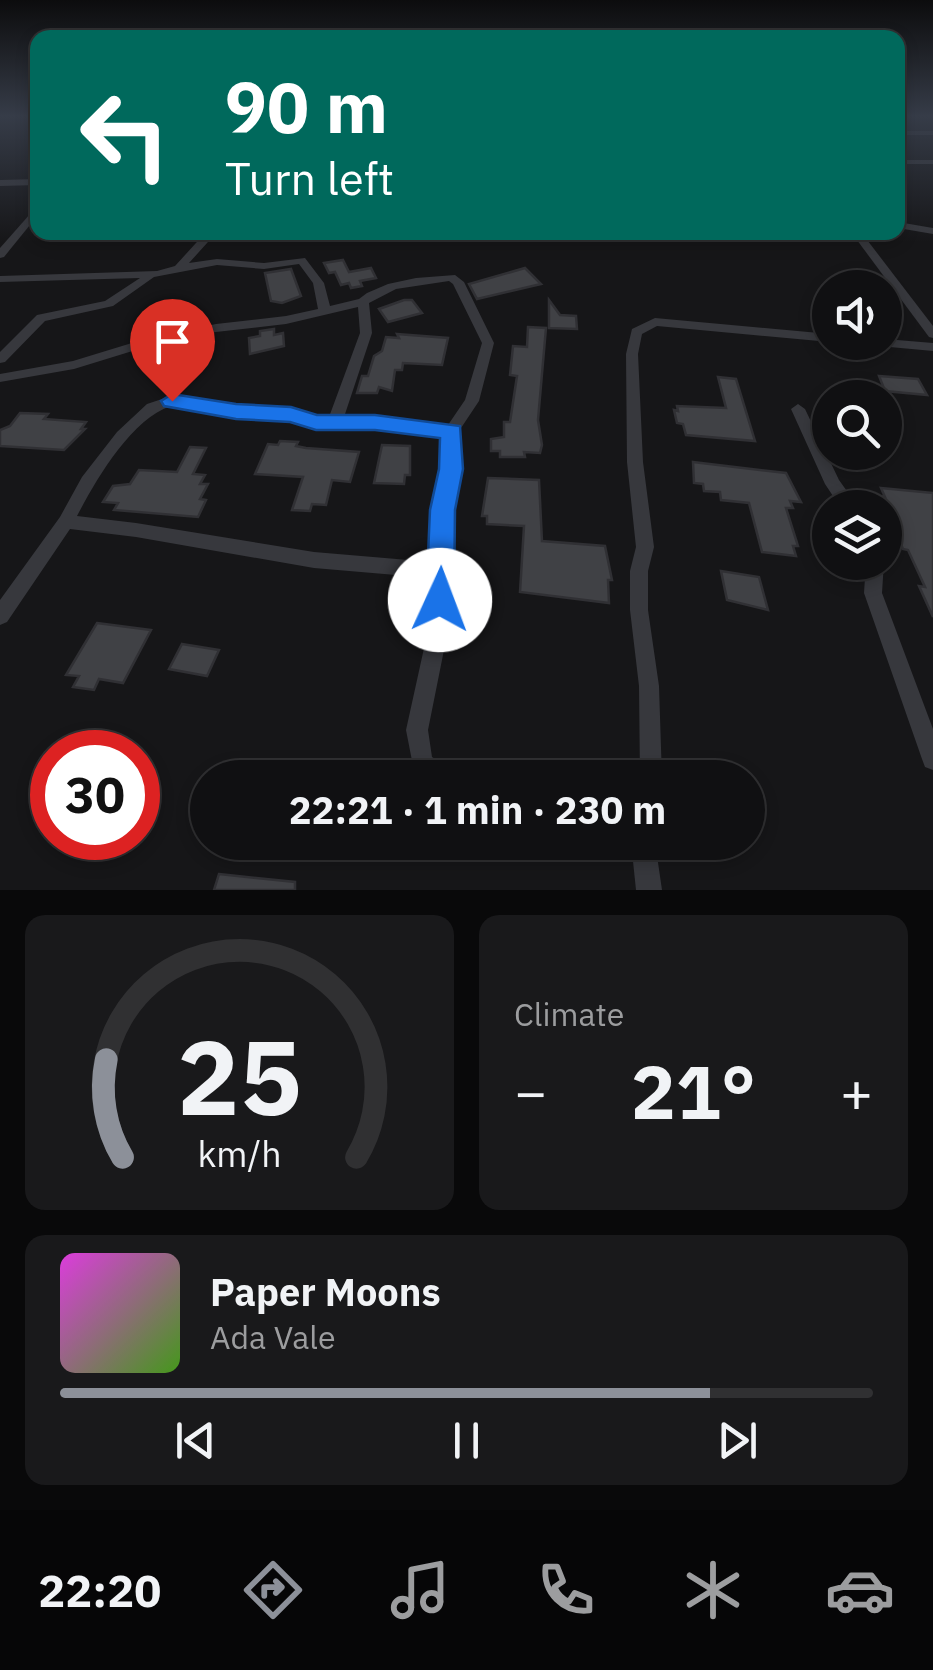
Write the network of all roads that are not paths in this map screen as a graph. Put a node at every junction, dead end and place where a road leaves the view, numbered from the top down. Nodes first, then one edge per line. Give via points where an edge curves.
1 (905, 162) edge
2 (933, 162) edge
3 (30, 182) edge
4 (0, 184) edge
5 (30, 218) edge
6 (905, 226) edge
7 (933, 231) edge
8 (205, 240) edge
9 (862, 240) edge
10 (0, 255) edge
11 (179, 268) junction
12 (158, 274) junction
13 (0, 279) edge
14 (363, 302) junction
15 (324, 310) junction
16 (933, 334) edge
17 (812, 336) edge
18 (902, 344) edge
19 (933, 347) edge
20 (0, 359) edge
21 (0, 378) edge
22 (798, 410) dead end
23 (334, 424) junction
24 (452, 432) junction
25 (838, 490) edge
26 (66, 522) junction
27 (442, 571) junction
28 (874, 580) edge
29 (0, 616) edge
30 (933, 759) edge
31 (422, 760) edge
32 (651, 760) edge
33 (646, 860) edge
34 (649, 890) edge

1 - 2 street
3 - 4 street
5 - 10 street
6 - 7 street
8 - 11 street
9 - 16 street
11 - 12 street
11 - 15 street via 301,260 316,274
12 - 13 street
12 - 20 street via 109,304 42,318
14 - 15 street
14 - 23 street via 366,333
14 - 24 street via 409,283 450,277 458,282 488,343 472,402
15 - 21 street
17 - 32 street via 654,322 636,332 635,462 645,546 639,610
18 - 19 street
22 - 25 street
23 - 24 street
23 - 26 street via 195,402 152,407 88,481
24 - 27 street
26 - 27 street via 314,560
26 - 29 street
27 - 31 street via 438,630 417,730
28 - 30 street
33 - 34 street

